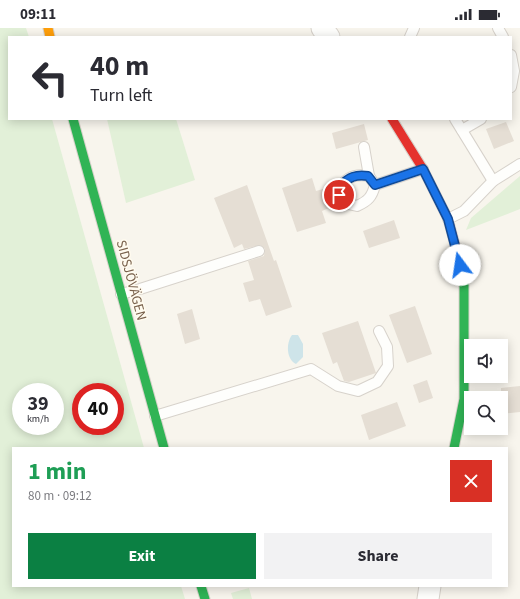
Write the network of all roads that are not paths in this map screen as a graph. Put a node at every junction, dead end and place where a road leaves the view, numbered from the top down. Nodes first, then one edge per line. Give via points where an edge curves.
1 (322, 28) edge
2 (328, 36) edge
3 (512, 60) edge
4 (512, 82) edge
5 (73, 120) edge
6 (393, 120) edge
7 (456, 120) edge
8 (479, 120) edge
9 (462, 130) junction
10 (364, 146) dead end
11 (520, 164) edge
12 (423, 169) junction
13 (368, 176) junction
14 (493, 181) junction
15 (375, 185) junction
16 (448, 219) junction
17 (259, 251) dead end
18 (121, 294) junction
19 (379, 331) dead end
20 (155, 416) junction
21 (164, 447) edge
22 (454, 447) edge
23 (202, 587) edge
24 (430, 587) edge
25 (205, 599) edge
26 (428, 599) edge

1 - 2 street
3 - 4 lane
5 - 18 main road, SIDSJÖVÄGEN
6 - 12 main road
7 - 9 lane
8 - 9 lane
9 - 14 lane
10 - 13 lane
11 - 14 lane
12 - 15 lane
12 - 16 main road
13 - 15 lane
13 - 15 lane via 359,174 348,178 340,186 339,195 344,203 357,206 367,201 373,194
14 - 16 lane via 464,210
16 - 22 main road via 464,281 464,399
17 - 18 lane
18 - 20 main road, SIDSJÖVÄGEN
19 - 20 lane via 387,347 388,366 377,382 358,391 338,386 311,369
20 - 21 main road, SIDSJÖVÄGEN
23 - 25 main road
24 - 26 street

